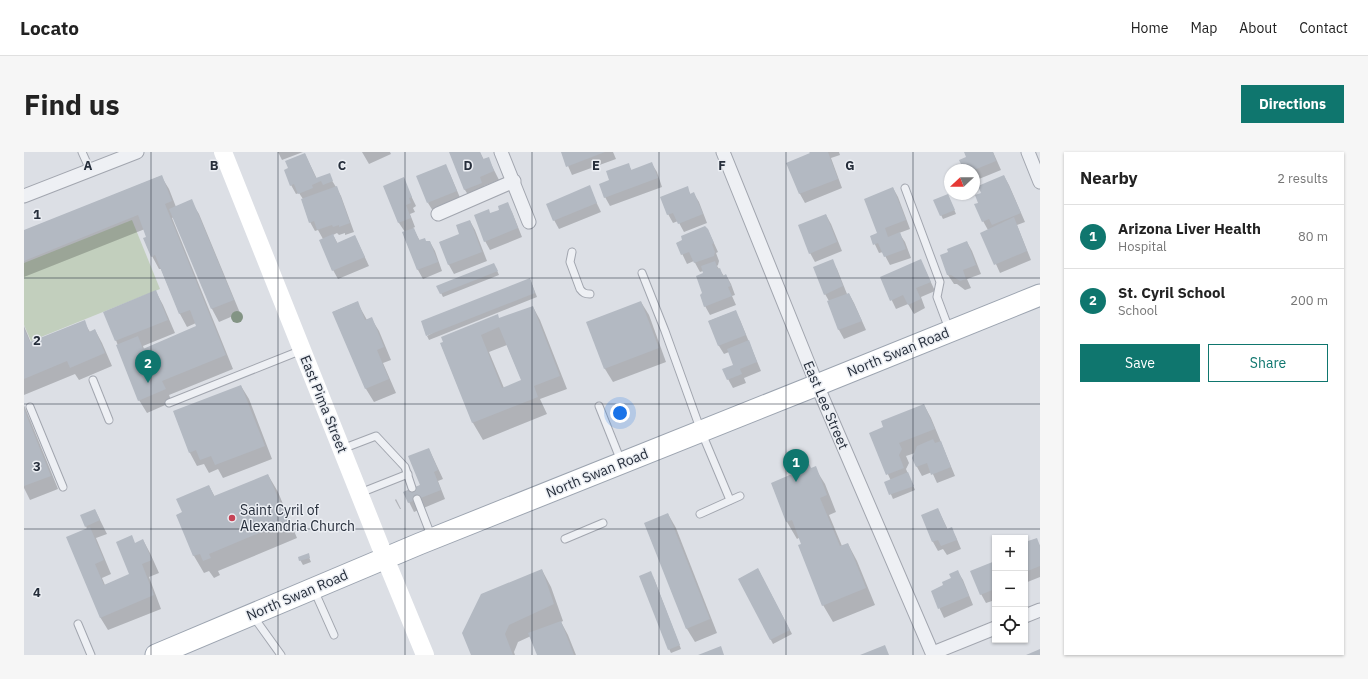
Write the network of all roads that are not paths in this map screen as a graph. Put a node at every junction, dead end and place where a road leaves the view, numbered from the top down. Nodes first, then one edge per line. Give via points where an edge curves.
1 (82, 152) edge
2 (137, 152) edge
3 (223, 152) edge
4 (501, 152) edge
5 (723, 152) edge
6 (1028, 152) edge
7 (90, 170) junction
8 (514, 181) junction
9 (1040, 182) edge
10 (905, 188) dead end
11 (24, 196) edge
12 (438, 214) dead end
13 (529, 222) dead end
14 (572, 252) dead end
15 (642, 273) dead end
16 (590, 294) dead end
17 (1040, 294) edge
18 (950, 331) junction
19 (302, 350) junction
20 (93, 380) dead end
21 (817, 385) junction
22 (169, 403) dead end
23 (599, 406) dead end
24 (30, 407) dead end
25 (109, 420) dead end
26 (701, 432) junction
27 (342, 449) junction
28 (622, 463) junction
29 (408, 474) junction
30 (63, 487) dead end
31 (412, 488) dead end
32 (360, 494) junction
33 (740, 496) dead end
34 (417, 500) dead end
35 (730, 500) junction
36 (700, 514) dead end
37 (603, 523) dead end
38 (432, 538) junction
39 (565, 539) dead end
40 (385, 558) junction
41 (313, 588) junction
42 (1040, 610) edge
43 (252, 614) junction
44 (1028, 615) edge
45 (78, 624) dead end
46 (992, 629) edge
47 (334, 635) dead end
48 (933, 654) edge
49 (90, 655) edge
50 (156, 655) edge
51 (281, 655) edge
52 (425, 655) edge

1 - 7 lane
2 - 7 street
3 - 19 street, East Pima Street
4 - 8 street
5 - 21 street, East Lee Street
6 - 9 street
7 - 11 street
8 - 12 street
8 - 13 street
10 - 18 lane via 940,282 937,297
14 - 16 lane via 570,262 580,289
15 - 26 lane
17 - 18 main road, North Swan Road
18 - 21 main road, North Swan Road
19 - 22 lane
19 - 27 street, East Pima Street
20 - 25 lane
21 - 26 main road, North Swan Road
21 - 48 street, East Lee Street
23 - 28 lane
24 - 30 lane
26 - 28 main road, North Swan Road
26 - 35 lane
27 - 29 lane via 376,436 406,468
27 - 32 street, East Pima Street
28 - 38 main road, North Swan Road
29 - 31 lane
29 - 32 lane
32 - 40 street, East Pima Street
33 - 35 lane
34 - 38 lane
35 - 36 lane
37 - 39 lane
38 - 40 main road, North Swan Road
40 - 41 main road, North Swan Road
40 - 52 street, East Pima Street
41 - 43 main road, North Swan Road
41 - 47 lane
42 - 44 street
43 - 50 main road, North Swan Road
43 - 51 lane
45 - 49 lane
46 - 48 street

